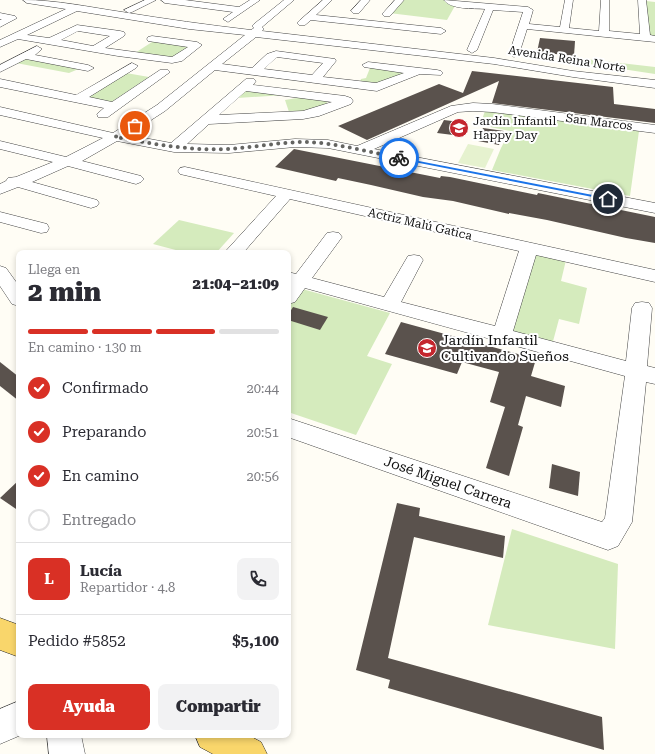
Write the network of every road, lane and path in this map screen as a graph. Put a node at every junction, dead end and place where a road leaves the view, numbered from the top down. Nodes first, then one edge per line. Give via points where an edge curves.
1 (27, 0) edge
2 (53, 0) edge
3 (152, 0) edge
4 (165, 0) edge
5 (253, 0) edge
6 (290, 0) edge
7 (328, 0) edge
8 (366, 0) edge
9 (400, 0) edge
10 (531, 0) edge
11 (568, 0) edge
12 (605, 0) edge
13 (642, 0) edge
14 (453, 2) edge
15 (75, 4) edge
16 (320, 7) junction
17 (490, 7) junction
18 (334, 8) dead end
19 (129, 10) junction
20 (240, 10) junction
21 (528, 10) junction
22 (379, 13) junction
23 (402, 15) dead end
24 (0, 16) edge
25 (308, 17) junction
26 (222, 23) junction
27 (0, 24) edge
28 (523, 26) junction
29 (257, 29) junction
30 (564, 30) junction
31 (293, 31) junction
32 (441, 31) junction
33 (604, 34) junction
34 (16, 36) junction
35 (650, 38) edge
36 (54, 40) junction
37 (435, 41) dead end
38 (0, 44) edge
39 (99, 47) junction
40 (37, 49) dead end
41 (126, 54) junction
42 (474, 54) junction
43 (514, 54) junction
44 (24, 56) junction
45 (101, 60) dead end
46 (5, 66) edge
47 (213, 66) junction
48 (88, 68) junction
49 (420, 71) junction
50 (437, 73) dead end
51 (252, 76) junction
52 (318, 76) junction
53 (655, 76) edge
54 (72, 77) dead end
55 (0, 83) edge
56 (352, 84) junction
57 (655, 84) edge
58 (45, 92) junction
59 (297, 94) junction
60 (78, 99) junction
61 (228, 100) junction
62 (347, 101) junction
63 (360, 102) dead end
64 (114, 106) junction
65 (0, 111) edge
66 (103, 114) dead end
67 (204, 120) junction
68 (655, 129) edge
69 (115, 137) junction
70 (0, 145) edge
71 (174, 148) junction
72 (359, 150) junction
73 (67, 162) junction
74 (185, 171) dead end
75 (0, 178) edge
76 (136, 179) dead end
77 (16, 182) junction
78 (0, 189) edge
79 (286, 194) junction
80 (91, 203) dead end
81 (655, 208) edge
82 (0, 217) edge
83 (41, 228) dead end
84 (333, 237) dead end
85 (529, 248) junction
86 (236, 250) edge
87 (414, 260) dead end
88 (0, 272) edge
89 (655, 276) edge
90 (294, 280) edge
91 (16, 296) edge
92 (389, 306) junction
93 (642, 308) dead end
94 (502, 335) junction
95 (646, 374) edge
96 (291, 428) edge
97 (0, 634) edge
98 (16, 640) edge
99 (16, 719) edge
100 (0, 727) edge
101 (65, 738) edge
102 (218, 738) edge
103 (68, 754) edge
104 (249, 754) edge

1 - 15 street
2 - 15 street
3 - 19 street
4 - 20 street
5 - 20 street
6 - 29 street
7 - 16 street
8 - 22 street via 352,10
9 - 22 street
10 - 21 street
11 - 30 street
12 - 33 street
13 - 35 street
14 - 17 street
14 - 32 street via 449,17
15 - 19 street
15 - 29 street via 189,26
15 - 34 street
16 - 18 street
16 - 25 street
17 - 21 street
17 - 42 street
19 - 26 street
20 - 26 street
21 - 28 street
22 - 23 street
24 - 27 street via 12,18
25 - 31 street
25 - 32 street
26 - 29 street
28 - 30 street
28 - 43 street
29 - 31 street
29 - 42 street
29 - 47 street
30 - 33 street
31 - 42 street
32 - 37 street
33 - 35 street
34 - 36 street
34 - 38 street
36 - 39 street
36 - 39 street via 83,28 120,34
39 - 41 street
40 - 44 street
41 - 41 street via 172,60 178,59 197,45 156,36
42 - 43 street
42 - 57 street, Avenida Reina Norte via 573,74
43 - 53 street
44 - 46 street
44 - 48 street
45 - 48 street
46 - 58 street via 59,79
47 - 51 street
47 - 69 street via 148,117
48 - 54 street
49 - 50 street
49 - 56 street via 381,86
49 - 56 street via 369,63
51 - 52 street
51 - 52 street via 276,54 331,61
51 - 59 street
51 - 61 street
52 - 56 street
55 - 58 street
58 - 60 street
59 - 61 street
59 - 62 street
60 - 64 street
60 - 64 street via 134,71 161,74
61 - 67 street
62 - 63 street
62 - 67 street via 303,115
64 - 66 street
65 - 69 street
67 - 71 street
68 - 72 street, San Marcos via 492,108 466,107 455,109
69 - 71 street
69 - 73 street
70 - 73 street
71 - 72 street via 229,149 306,142
72 - 81 street
73 - 76 street
73 - 77 street
74 - 79 street, Actriz Malú Gatica
75 - 77 street
77 - 78 street
77 - 80 street
79 - 85 street, Actriz Malú Gatica
79 - 86 street
82 - 83 street
84 - 90 street
85 - 89 street, Actriz Malú Gatica
85 - 94 street
87 - 92 street
88 - 91 street
90 - 92 street
92 - 94 street
93 - 95 street
94 - 95 street
95 - 96 street, José Miguel Carrera via 618,522 608,537
97 - 98 main road
99 - 100 street
101 - 103 street
102 - 104 main road

